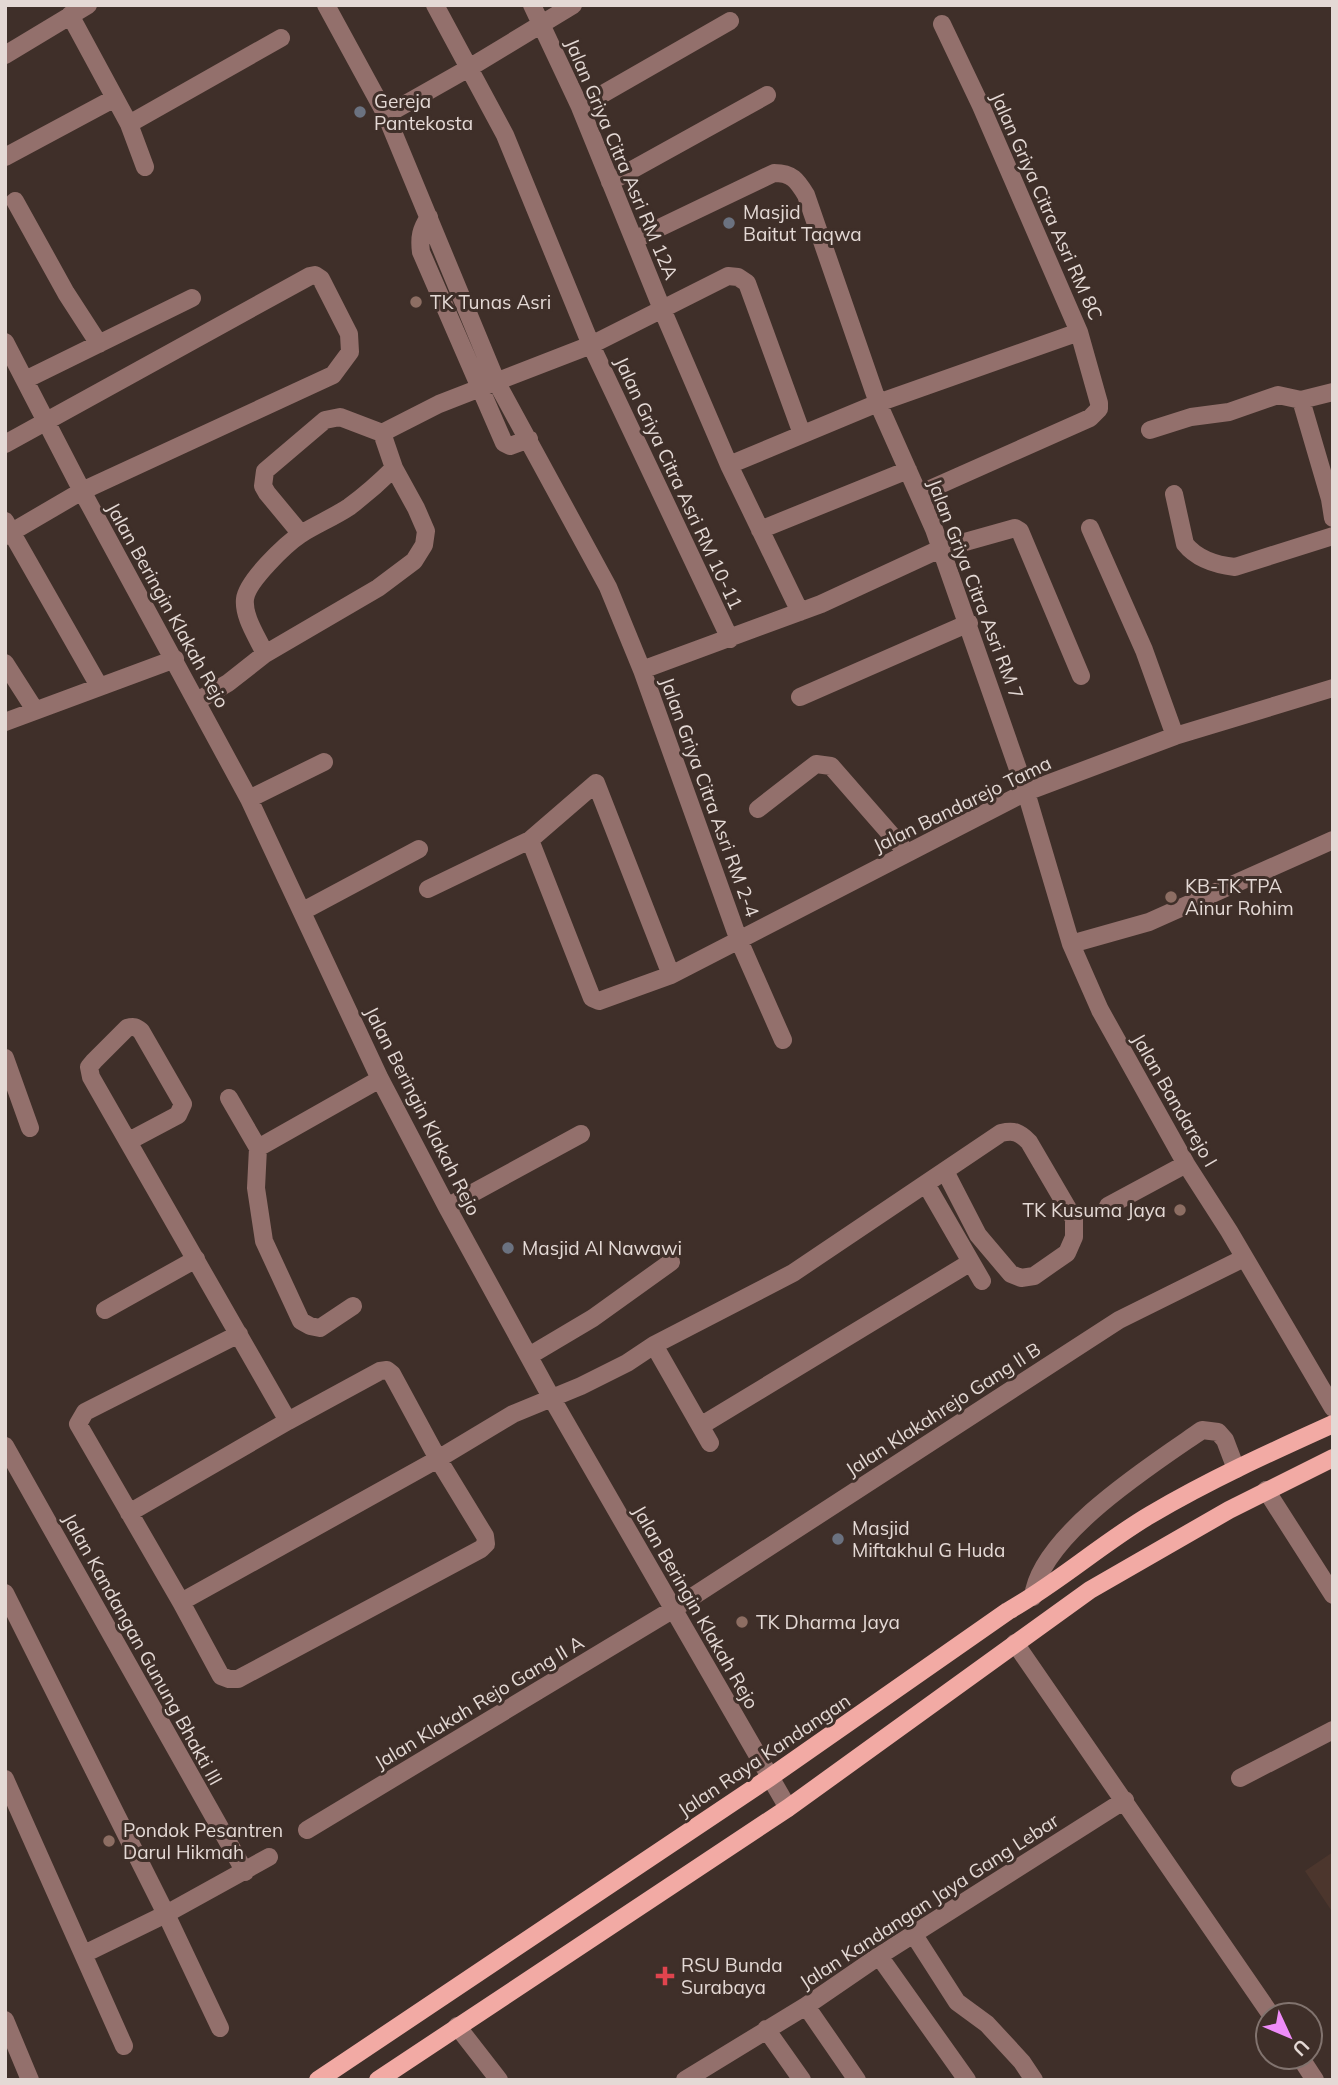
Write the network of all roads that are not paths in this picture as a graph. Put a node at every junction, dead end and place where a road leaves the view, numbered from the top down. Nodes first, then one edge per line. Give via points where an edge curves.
1 (88, 5) edge
2 (326, 5) edge
3 (435, 5) edge
4 (532, 5) edge
5 (573, 5) edge
6 (70, 15) junction
7 (730, 20) dead end
8 (541, 23) junction
9 (942, 24) dead end
10 (281, 37) dead end
11 (5, 55) edge
12 (469, 68) junction
13 (767, 95) dead end
14 (115, 97) junction
15 (580, 107) junction
16 (386, 115) junction
17 (129, 124) junction
18 (5, 158) edge
19 (145, 167) dead end
20 (610, 182) junction
21 (15, 201) dead end
22 (429, 217) junction
23 (634, 240) junction
24 (192, 298) dead end
25 (663, 311) junction
26 (1079, 332) junction
27 (5, 342) edge
28 (99, 344) junction
29 (591, 345) junction
30 (25, 380) junction
31 (497, 383) junction
32 (479, 388) junction
33 (1333, 392) edge
34 (1301, 400) junction
35 (878, 403) junction
36 (46, 421) junction
37 (1150, 430) dead end
38 (382, 433) junction
39 (802, 434) junction
40 (529, 439) junction
41 (5, 443) edge
42 (729, 465) junction
43 (394, 468) junction
44 (908, 470) junction
45 (82, 491) junction
46 (919, 494) junction
47 (1174, 494) dead end
48 (1333, 518) edge
49 (1090, 528) dead end
50 (8, 530) edge
51 (760, 530) junction
52 (301, 534) junction
53 (1333, 536) edge
54 (940, 549) junction
55 (800, 611) junction
56 (969, 623) junction
57 (730, 639) junction
58 (265, 654) junction
59 (174, 659) junction
60 (5, 663) edge
61 (642, 670) junction
62 (1081, 676) dead end
63 (99, 686) junction
64 (1333, 688) edge
65 (800, 697) dead end
66 (197, 701) junction
67 (35, 710) junction
68 (5, 722) edge
69 (1175, 736) junction
70 (324, 762) dead end
71 (1026, 792) junction
72 (248, 799) junction
73 (758, 809) dead end
74 (530, 840) junction
75 (1333, 840) edge
76 (419, 849) dead end
77 (907, 853) junction
78 (428, 889) dead end
79 (303, 911) junction
80 (738, 939) junction
81 (1071, 944) junction
82 (671, 975) junction
83 (783, 1040) dead end
84 (5, 1058) edge
85 (380, 1079) junction
86 (229, 1098) dead end
87 (30, 1128) dead end
88 (581, 1134) dead end
89 (129, 1141) junction
90 (258, 1148) junction
91 (1186, 1164) junction
92 (945, 1171) junction
93 (926, 1184) junction
94 (1108, 1206) dead end
95 (447, 1207) junction
96 (1244, 1258) junction
97 (196, 1259) junction
98 (671, 1262) dead end
99 (971, 1262) junction
100 (982, 1281) dead end
101 (353, 1306) dead end
102 (105, 1310) dead end
103 (239, 1334) junction
104 (654, 1345) junction
105 (529, 1356) junction
106 (551, 1397) junction
107 (1333, 1408) edge
108 (288, 1421) junction
109 (1333, 1424) edge
110 (702, 1425) junction
111 (710, 1443) dead end
112 (5, 1446) edge
113 (1333, 1458) edge
114 (438, 1459) junction
115 (1236, 1469) junction
116 (1266, 1490) junction
117 (130, 1513) junction
118 (5, 1593) edge
119 (1333, 1595) edge
120 (1033, 1597) junction
121 (181, 1602) junction
122 (672, 1610) junction
123 (1015, 1643) junction
124 (1333, 1730) edge
125 (769, 1778) junction
126 (1240, 1778) dead end
127 (5, 1779) edge
128 (1125, 1800) junction
129 (788, 1808) junction
130 (307, 1830) dead end
131 (269, 1857) dead end
132 (245, 1872) junction
133 (166, 1914) junction
134 (914, 1935) junction
135 (84, 1954) junction
136 (879, 1956) junction
137 (1261, 2001) edge
138 (806, 2006) junction
139 (5, 2021) edge
140 (457, 2026) junction
141 (220, 2028) dead end
142 (766, 2029) junction
143 (124, 2046) dead end
144 (709, 2073) edge
145 (30, 2080) edge
146 (318, 2080) edge
147 (378, 2080) edge
148 (499, 2080) edge
149 (685, 2080) edge
150 (802, 2080) edge
151 (858, 2080) edge
152 (967, 2080) edge
153 (1034, 2080) edge

1 - 6 street
2 - 16 street, Jalan Griya Citra Asri RM 2-4
3 - 12 street, Jalan Griya Citra Asri RM 10-11
4 - 8 street, Jalan Griya Citra Asri RM 12A
5 - 8 street
6 - 11 street
6 - 14 street
7 - 15 street
8 - 12 street
8 - 15 street, Jalan Griya Citra Asri RM 12A
9 - 26 street, Jalan Griya Citra Asri RM 8C
10 - 17 street
12 - 16 street
12 - 29 street, Jalan Griya Citra Asri RM 10-11 via 505,135
13 - 20 street
14 - 17 street
14 - 18 street
15 - 20 street, Jalan Griya Citra Asri RM 12A
16 - 22 street, Jalan Griya Citra Asri RM 2-4
17 - 19 street
20 - 23 street, Jalan Griya Citra Asri RM 12A
21 - 28 street
22 - 31 street, Jalan Griya Citra Asri RM 2-4
22 - 32 street via 419,237 421,252
23 - 25 street, Jalan Griya Citra Asri RM 12A
23 - 35 street, Jalan Griya Citra Asri RM 7 via 774,173 796,178 806,195
24 - 28 street
25 - 29 street
25 - 39 street via 728,276 747,283
25 - 42 street, Jalan Griya Citra Asri RM 12A
26 - 35 street
26 - 46 street, Jalan Griya Citra Asri RM 8C via 1099,410
27 - 30 street, Jalan Beringin Klakah Rejo
28 - 30 street
29 - 31 street
29 - 57 street, Jalan Griya Citra Asri RM 10-11
30 - 36 street, Jalan Beringin Klakah Rejo
31 - 32 street
31 - 40 street, Jalan Griya Citra Asri RM 2-4
32 - 38 street
32 - 40 street via 504,443 510,446
33 - 34 street
34 - 37 street via 1278,395
34 - 48 street
35 - 39 street
35 - 44 street, Jalan Griya Citra Asri RM 7
36 - 41 street
36 - 45 street, Jalan Beringin Klakah Rejo
36 - 45 street via 298,281 315,275 321,279 349,334 350,352 333,375
38 - 43 street
38 - 52 street via 340,417 325,420 265,471 267,493
39 - 42 street
40 - 61 street, Jalan Griya Citra Asri RM 2-4 via 608,587
42 - 51 street, Jalan Griya Citra Asri RM 12A
43 - 52 street via 347,508
43 - 58 street via 426,531 414,561 379,588
44 - 46 street, Jalan Griya Citra Asri RM 7
44 - 51 street
45 - 50 street
45 - 59 street, Jalan Beringin Klakah Rejo
46 - 54 street, Jalan Griya Citra Asri RM 7
47 - 53 street via 1185,544 1222,566 1235,567
49 - 69 street via 1144,650
50 - 63 street
51 - 55 street, Jalan Griya Citra Asri RM 12A
52 - 58 street via 269,563 245,596 245,611
54 - 55 street
54 - 56 street, Jalan Griya Citra Asri RM 7
54 - 62 street via 1018,528
55 - 57 street
56 - 65 street
56 - 71 street, Jalan Griya Citra Asri RM 7
57 - 61 street
58 - 66 street
59 - 63 street
59 - 66 street, Jalan Beringin Klakah Rejo
60 - 67 street
61 - 80 street, Jalan Griya Citra Asri RM 2-4
63 - 67 street
64 - 69 street, Jalan Bandarejo Tama
66 - 72 street, Jalan Beringin Klakah Rejo
67 - 68 street
69 - 71 street, Jalan Bandarejo Tama
70 - 72 street
71 - 77 street, Jalan Bandarejo Tama
71 - 81 street, Jalan Bandarejo I
72 - 79 street, Jalan Beringin Klakah Rejo
73 - 77 street via 822,763 831,766
74 - 78 street
74 - 82 street, Jalan Bandarejo Tama via 594,1000
74 - 82 street via 597,783
75 - 81 street via 1149,922
76 - 79 street
77 - 80 street, Jalan Bandarejo Tama
79 - 85 street, Jalan Beringin Klakah Rejo
80 - 82 street, Jalan Bandarejo Tama
80 - 83 street, Jalan Griya Citra Asri RM 2-4
81 - 91 street, Jalan Bandarejo I via 1100,1010
84 - 87 street
85 - 90 street
85 - 95 street, Jalan Beringin Klakah Rejo
86 - 90 street
88 - 95 street
89 - 89 street via 89,1070 127,1028 137,1027 183,1104 178,1115
89 - 97 street
90 - 101 street via 256,1188 264,1241 301,1321 320,1328
91 - 94 street
91 - 96 street, Jalan Bandarejo I
92 - 92 street via 978,1235 1011,1274 1034,1276 1068,1253 1074,1219 1020,1133 1000,1133
92 - 93 street
93 - 99 street
93 - 104 street via 793,1273
95 - 105 street, Jalan Beringin Klakah Rejo
96 - 107 street, Jalan Bandarejo I
96 - 122 street, Jalan Klakahrejo Gang II B via 1119,1320
97 - 102 street
97 - 103 street
98 - 105 street via 593,1318
99 - 100 street
99 - 110 street
103 - 108 street
103 - 117 street via 80,1418 78,1424
104 - 106 street via 627,1363
104 - 110 street
105 - 106 street, Jalan Beringin Klakah Rejo
106 - 114 street
106 - 122 street, Jalan Beringin Klakah Rejo
108 - 114 street via 387,1370
108 - 117 street
109 - 115 main road, Jalan Raya Kandangan
110 - 111 street
112 - 132 street, Jalan Kandangan Gunung Bhakti III
113 - 116 main road
114 - 121 street
114 - 121 street via 485,1536 481,1549 238,1679 221,1676
115 - 120 main road, Jalan Raya Kandangan via 1149,1516
115 - 120 street via 1225,1440 1218,1432 1202,1430 1129,1480 1074,1528 1037,1577
116 - 119 street
116 - 123 main road via 1090,1590
117 - 121 street
118 - 133 street
120 - 125 main road, Jalan Raya Kandangan
122 - 125 street, Jalan Beringin Klakah Rejo
122 - 130 street, Jalan Klakah Rejo Gang II A
123 - 128 street
123 - 129 main road
124 - 126 street
125 - 129 street, Jalan Beringin Klakah Rejo
125 - 146 main road, Jalan Raya Kandangan
127 - 135 street
128 - 134 street, Jalan Kandangan Jaya Gang Lebar
128 - 137 street
129 - 140 main road
131 - 132 street
132 - 133 street
133 - 135 street
133 - 141 street
134 - 136 street, Jalan Kandangan Jaya Gang Lebar
134 - 153 street via 957,2002 987,2024
135 - 143 street
136 - 138 street, Jalan Kandangan Jaya Gang Lebar
136 - 152 street
138 - 142 street, Jalan Kandangan Jaya Gang Lebar
138 - 151 street
139 - 145 street
140 - 147 main road
140 - 148 street
142 - 144 street, Jalan Kandangan Jaya Gang Lebar
142 - 150 street
144 - 149 street, Jalan Kandangan Jaya Gang Lebar

